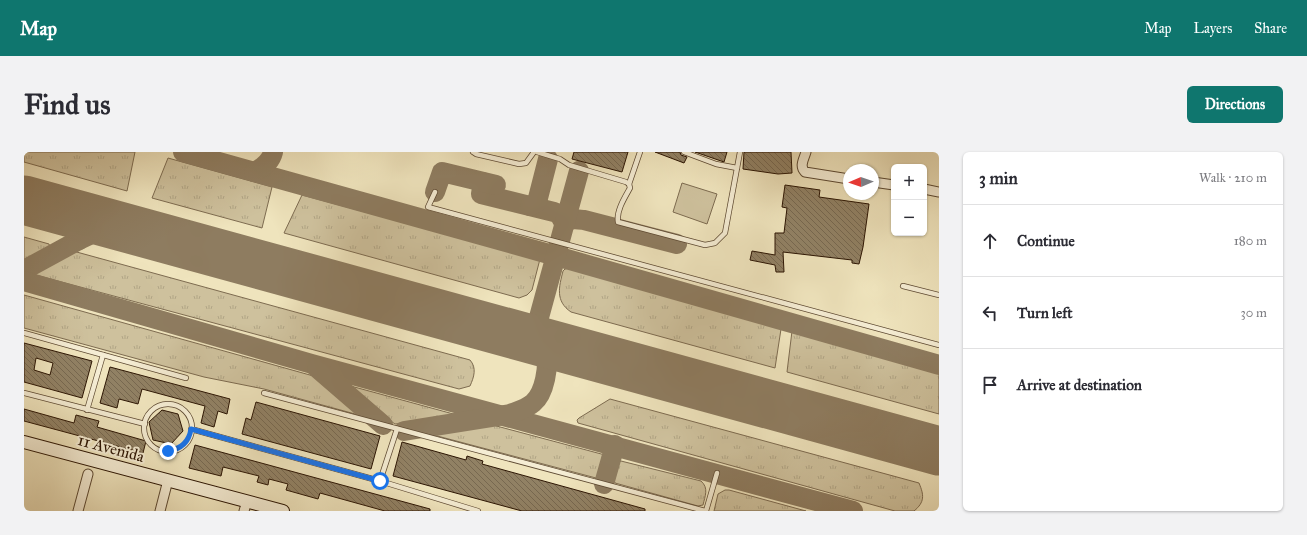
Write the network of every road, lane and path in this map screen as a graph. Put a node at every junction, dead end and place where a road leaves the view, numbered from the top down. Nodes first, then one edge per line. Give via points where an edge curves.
1 (473, 152) edge
2 (534, 152) edge
3 (537, 152) edge
4 (640, 152) edge
5 (684, 152) edge
6 (740, 152) edge
7 (806, 152) edge
8 (737, 168) junction
9 (843, 178) edge
10 (879, 183) edge
11 (629, 184) junction
12 (891, 185) edge
13 (927, 190) edge
14 (435, 192) dead end
15 (939, 192) edge
16 (903, 286) dead end
17 (939, 295) edge
18 (24, 333) edge
19 (939, 345) edge
20 (103, 355) junction
21 (186, 378) dead end
22 (264, 392) dead end
23 (24, 393) edge
24 (87, 410) junction
25 (145, 424) junction
26 (397, 428) junction
27 (191, 429) junction
28 (24, 442) edge
29 (717, 473) dead end
30 (88, 474) dead end
31 (168, 480) junction
32 (380, 481) junction
33 (246, 506) edge
34 (78, 511) edge
35 (160, 511) edge
36 (283, 511) edge
37 (478, 511) edge
38 (706, 511) edge

1 - 2 lane via 519,164 526,163
3 - 11 lane
4 - 11 lane
5 - 8 lane via 716,164
6 - 8 lane
7 - 9 street via 803,162 805,172
8 - 11 lane via 724,233 715,243 705,245 618,222 622,203 630,188
10 - 12 street
13 - 15 street
14 - 19 lane via 428,207
16 - 17 lane
18 - 20 lane
20 - 21 lane
20 - 24 lane
22 - 26 lane
23 - 24 lane
24 - 25 lane
25 - 27 lane via 148,414 156,407 171,404 180,407 188,415
25 - 27 lane via 144,430 148,441 162,451 179,448 188,440
26 - 32 lane
26 - 38 lane
27 - 32 lane
28 - 31 main road, 11 Avenida
29 - 38 lane
30 - 34 street
31 - 33 main road, 11 Avenida
31 - 35 street
32 - 37 lane
33 - 36 main road, 11 Avenida

